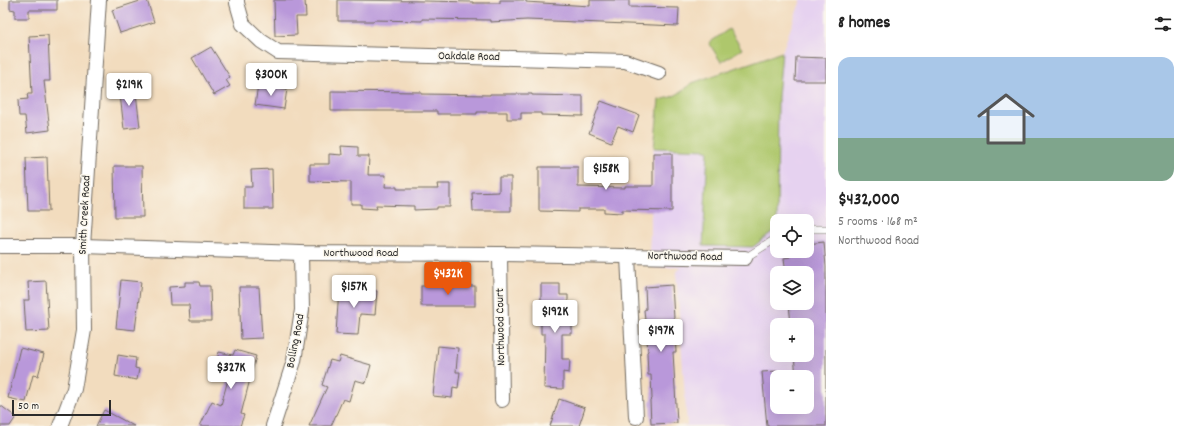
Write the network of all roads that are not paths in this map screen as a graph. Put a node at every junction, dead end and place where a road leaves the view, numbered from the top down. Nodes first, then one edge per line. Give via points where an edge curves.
1 (99, 0) edge
2 (238, 0) edge
3 (659, 72) dead end
4 (814, 229) edge
5 (826, 229) edge
6 (770, 242) edge
7 (0, 246) edge
8 (83, 246) junction
9 (301, 252) junction
10 (500, 254) junction
11 (628, 257) junction
12 (745, 258) joint
13 (502, 400) dead end
14 (636, 417) dead end
15 (60, 426) edge
16 (273, 426) edge

1 - 8 street, Smith Creek Road
2 - 3 street, Oakdale Road via 243,24 261,41 278,52 626,61
4 - 5 lane
6 - 12 lane
7 - 8 street, Northwood Road
8 - 9 street, Northwood Road
8 - 15 street, Smith Creek Road via 84,330 74,389
9 - 10 street, Northwood Road
9 - 16 street, Bolling Road via 302,310 294,361
10 - 11 street, Northwood Road
10 - 13 street, Northwood Court
11 - 12 street, Northwood Road
11 - 14 street

